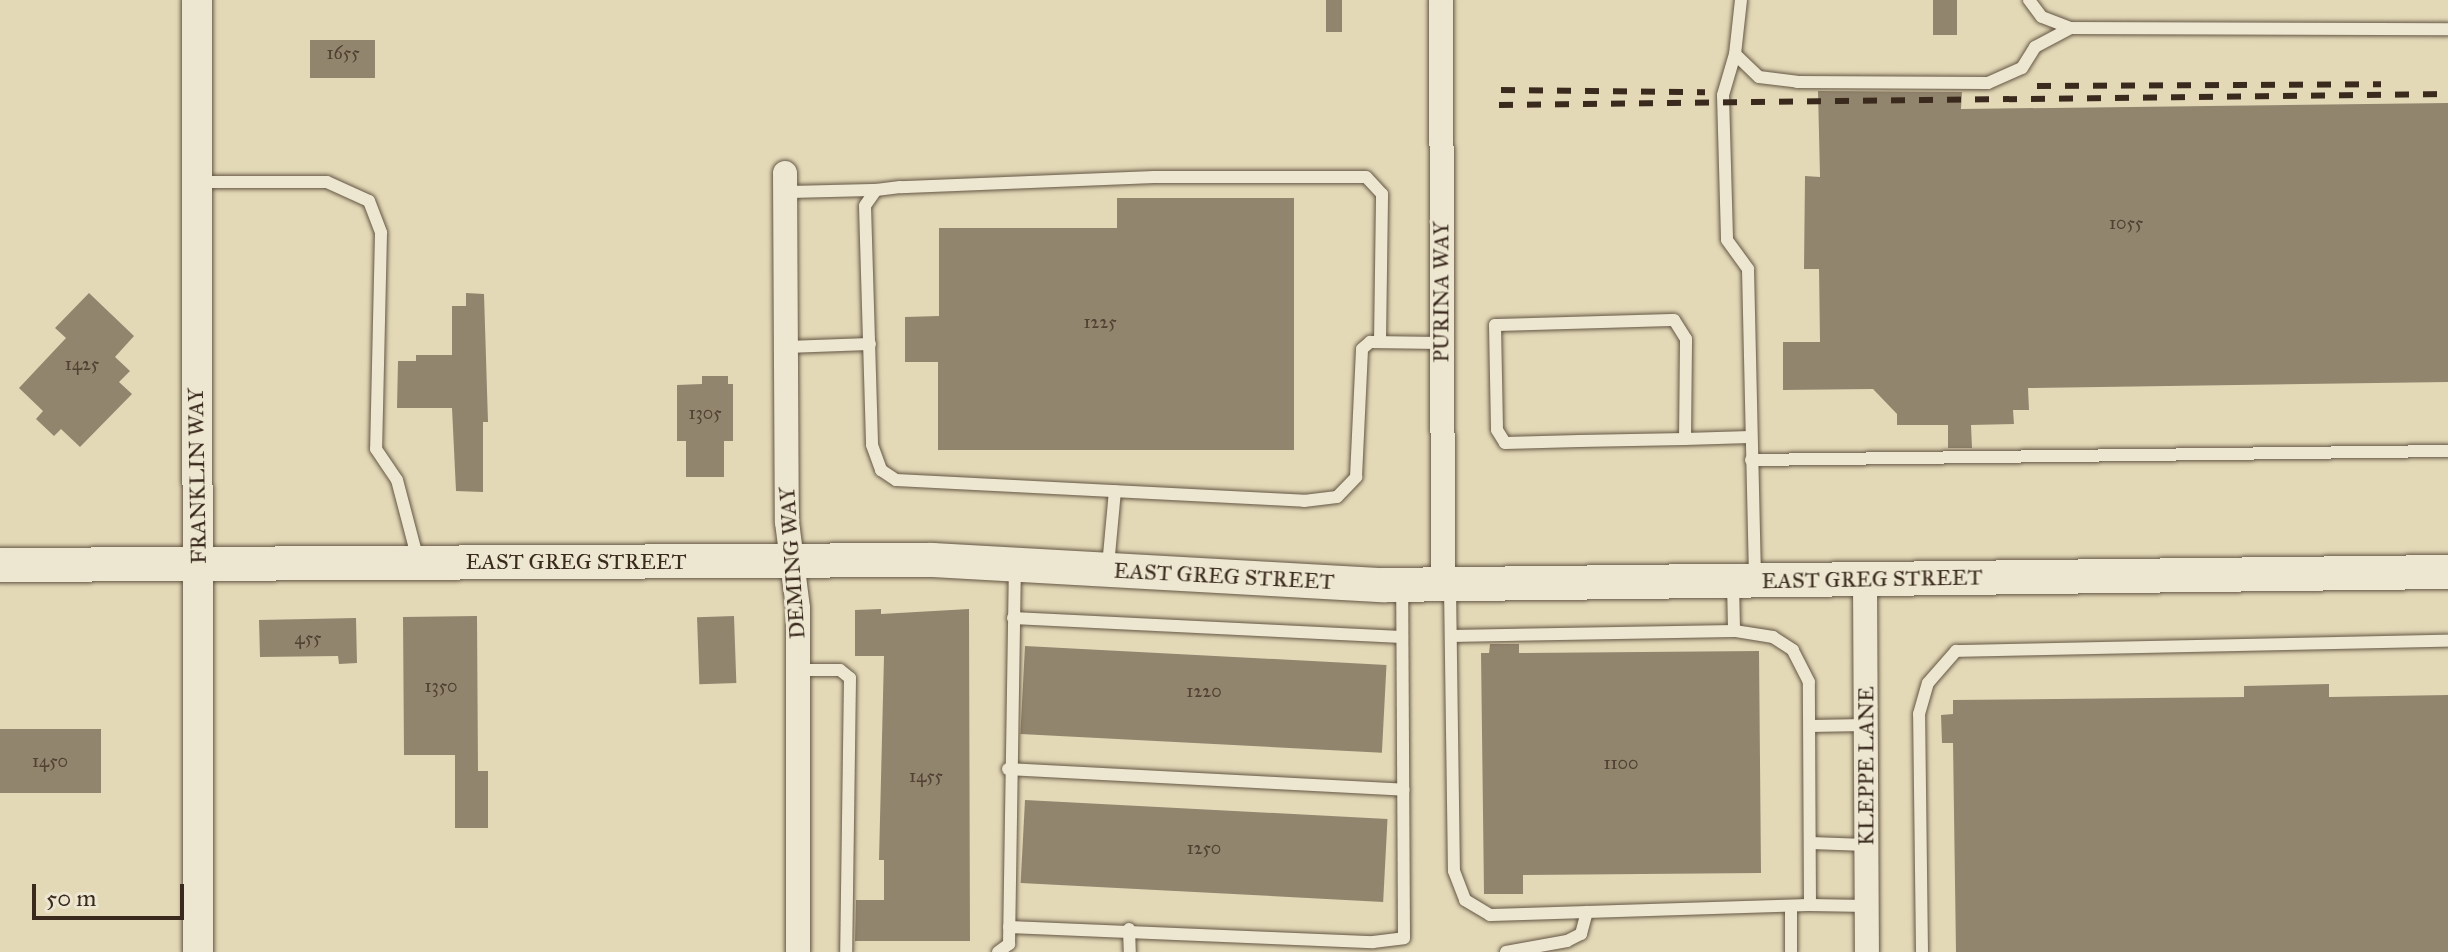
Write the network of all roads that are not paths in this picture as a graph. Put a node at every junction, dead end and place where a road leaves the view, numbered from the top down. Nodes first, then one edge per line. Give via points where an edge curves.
1 (197, 0) edge
2 (1441, 0) edge
3 (1741, 0) edge
4 (2029, 0) edge
5 (2070, 28) junction
6 (2448, 29) edge
7 (1735, 54) junction
8 (196, 182) junction
9 (785, 182) joint
10 (876, 190) junction
11 (1380, 342) junction
12 (1441, 343) junction
13 (870, 344) junction
14 (786, 347) junction
15 (1750, 437) junction
16 (1685, 439) junction
17 (2448, 451) edge
18 (1751, 460) junction
19 (1115, 491) junction
20 (793, 561) junction
21 (419, 563) junction
22 (1015, 564) junction
23 (0, 565) edge
24 (199, 565) junction
25 (1108, 569) junction
26 (2448, 572) edge
27 (1865, 580) junction
28 (1744, 581) junction
29 (1402, 584) junction
30 (1447, 584) junction
31 (1013, 618) junction
32 (1734, 631) junction
33 (1451, 636) junction
34 (1402, 637) junction
35 (2448, 641) edge
36 (798, 670) junction
37 (1865, 725) junction
38 (1810, 726) junction
39 (1008, 769) junction
40 (1403, 790) junction
41 (1811, 843) junction
42 (1866, 845) junction
43 (1810, 905) junction
44 (1791, 906) junction
45 (1867, 906) junction
46 (1587, 912) junction
47 (1009, 927) junction
48 (1129, 929) junction
49 (1404, 938) junction
50 (198, 952) edge
51 (798, 952) edge
52 (846, 952) edge
53 (998, 952) edge
54 (1130, 952) edge
55 (1403, 952) edge
56 (1506, 952) edge
57 (1791, 952) edge
58 (1867, 952) edge
59 (1922, 952) edge

1 - 8 street, FRANKLIN WAY
2 - 12 street, PURINA WAY
3 - 7 lane
4 - 5 lane via 2042,17
5 - 6 lane
5 - 7 lane via 2035,47 2022,68 1988,83 1797,82 1759,77
7 - 15 lane via 1723,95 1727,240 1748,269
8 - 21 lane via 327,182 369,201 381,233 376,449 397,480
8 - 24 street, FRANKLIN WAY via 194,519
9 - 10 lane
9 - 14 street, DEMING WAY
10 - 11 lane via 1154,177 1366,177 1377,182 1382,194
10 - 13 lane via 865,206
11 - 12 lane
11 - 19 lane via 1362,349 1356,477 1337,497 1304,501
12 - 30 street, PURINA WAY
13 - 14 lane
13 - 19 lane via 872,445 881,470 891,479
14 - 20 street, DEMING WAY via 787,522
15 - 16 lane
15 - 18 lane
16 - 16 lane via 1505,443 1497,430 1495,325 1674,320 1686,339
17 - 18 lane
18 - 28 lane
19 - 25 lane
20 - 21 main road, EAST GREG STREET
20 - 22 main road, EAST GREG STREET
20 - 36 street, DEMING WAY
21 - 24 main road, EAST GREG STREET
22 - 25 main road, EAST GREG STREET
22 - 31 lane
23 - 24 main road, EAST GREG STREET
24 - 50 street, FRANKLIN WAY
25 - 29 main road, EAST GREG STREET
26 - 27 main road, EAST GREG STREET
27 - 28 main road, EAST GREG STREET
27 - 37 street, KLEPPE LANE
28 - 30 main road, EAST GREG STREET
28 - 32 lane
29 - 30 main road, EAST GREG STREET
29 - 34 lane
30 - 33 lane
31 - 34 lane
31 - 39 lane
32 - 33 lane
32 - 38 lane via 1773,637 1793,650 1809,682
33 - 46 lane via 1454,871 1465,900 1490,915
34 - 40 lane
35 - 59 lane via 1956,651 1928,683 1919,714
36 - 51 street, DEMING WAY
36 - 52 lane via 840,670 850,678
37 - 38 lane
37 - 42 street, KLEPPE LANE
38 - 41 lane
39 - 40 lane
39 - 47 lane
40 - 49 lane
41 - 42 lane
41 - 43 lane
42 - 45 street, KLEPPE LANE
43 - 44 lane
43 - 45 lane
44 - 46 lane
44 - 57 lane
45 - 58 street, KLEPPE LANE
46 - 56 lane via 1581,934 1567,941
47 - 48 lane
47 - 53 lane via 1009,944
48 - 49 lane via 1373,942
48 - 54 lane
49 - 55 lane

